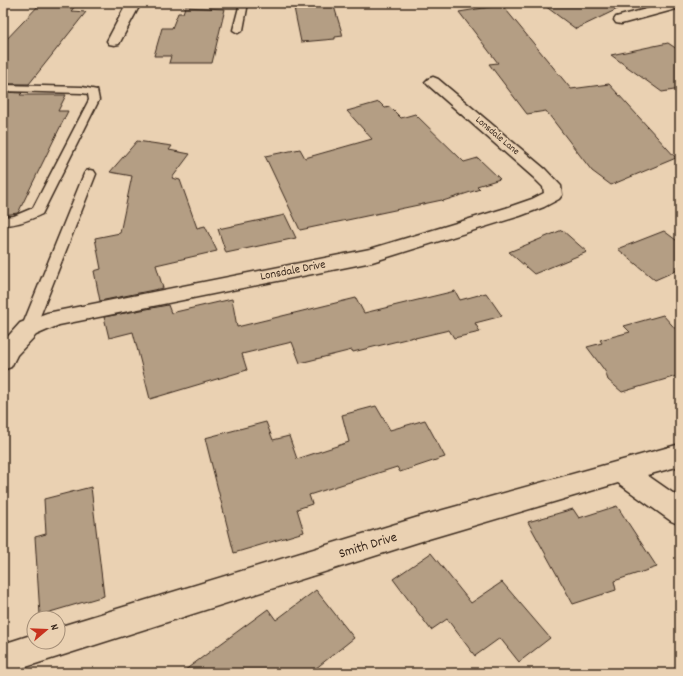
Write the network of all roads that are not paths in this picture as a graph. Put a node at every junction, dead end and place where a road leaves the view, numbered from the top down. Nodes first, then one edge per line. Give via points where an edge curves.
1 (134, 3) edge
2 (244, 3) edge
3 (680, 4) edge
4 (662, 9) junction
5 (680, 18) edge
6 (621, 20) dead end
7 (238, 30) dead end
8 (114, 41) dead end
9 (433, 82) dead end
10 (3, 88) edge
11 (90, 174) dead end
12 (553, 195) joint
13 (3, 221) edge
14 (28, 329) junction
15 (3, 361) edge
16 (680, 455) edge
17 (621, 471) junction
18 (680, 513) edge
19 (3, 659) edge

1 - 8 street
2 - 7 lane
3 - 4 street
4 - 5 street
4 - 6 street
9 - 12 street, Lonsdale Lane via 540,173 552,186
10 - 13 lane via 82,90 93,92 94,100 38,211 8,222
11 - 14 lane
12 - 14 street, Lonsdale Drive via 513,212 372,255 55,318
14 - 15 street via 9,350
16 - 17 street, Smith Drive
17 - 18 street
17 - 19 street, Smith Drive via 355,549

